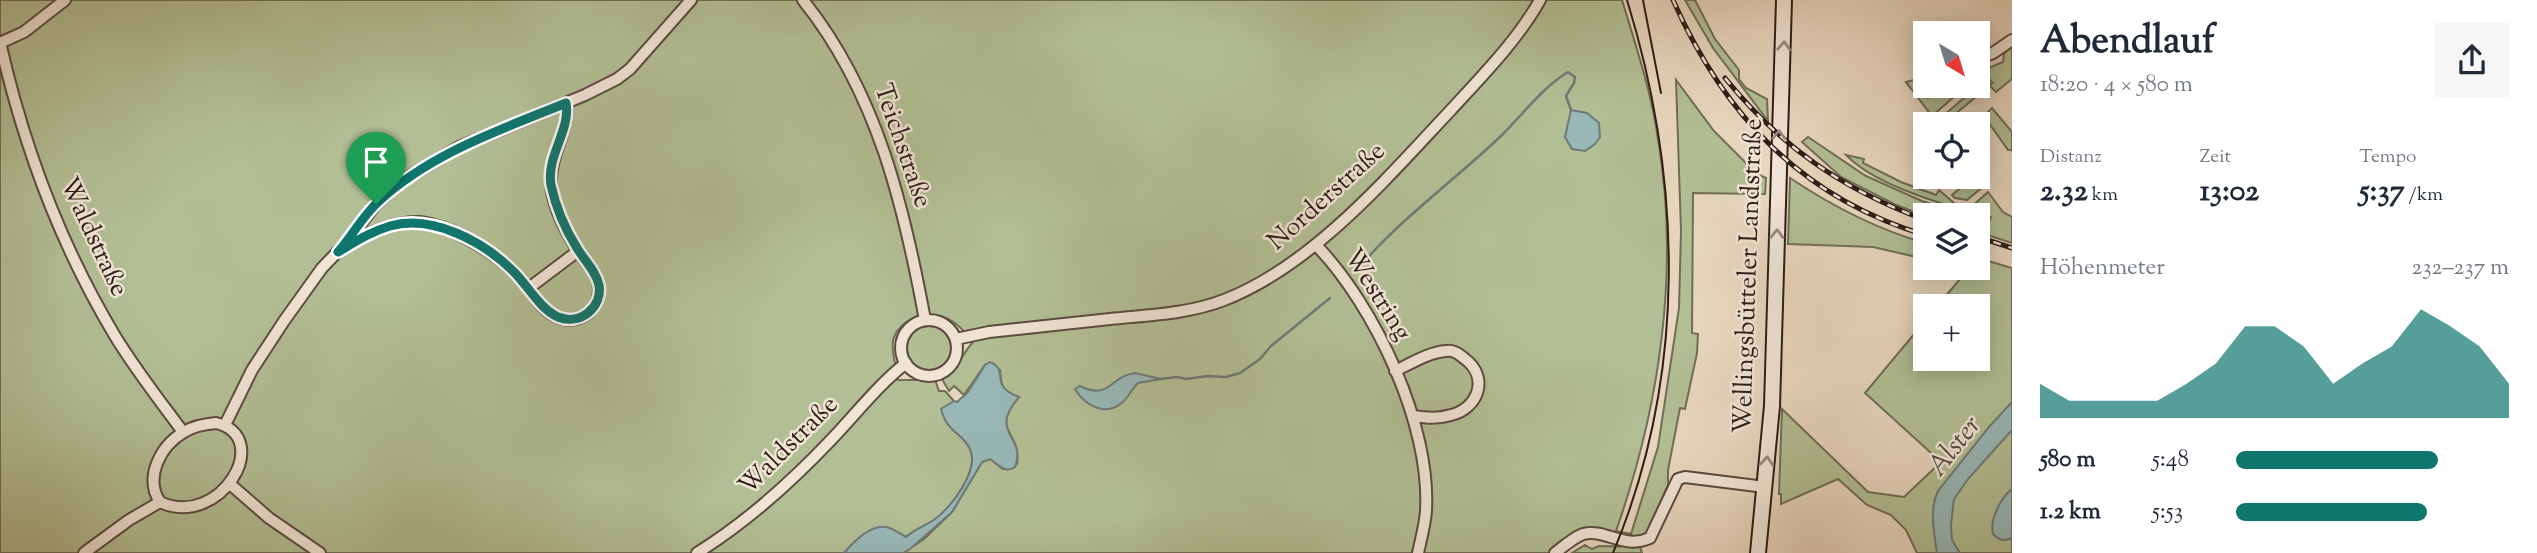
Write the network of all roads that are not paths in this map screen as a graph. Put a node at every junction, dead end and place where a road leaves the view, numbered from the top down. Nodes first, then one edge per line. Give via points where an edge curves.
1 (65, 0) edge
2 (691, 0) edge
3 (803, 0) edge
4 (1540, 0) edge
5 (1784, 0) edge
6 (2012, 40) edge
7 (0, 42) edge
8 (1990, 53) edge
9 (566, 103) junction
10 (1316, 245) junction
11 (578, 251) junction
12 (338, 252) junction
13 (529, 288) junction
14 (925, 320) junction
15 (956, 338) junction
16 (906, 363) junction
17 (1395, 371) junction
18 (1413, 415) junction
19 (225, 425) junction
20 (183, 432) junction
21 (230, 484) junction
22 (1765, 487) junction
23 (160, 502) junction
24 (84, 553) edge
25 (320, 553) edge
26 (697, 553) edge
27 (1418, 553) edge
28 (1555, 553) edge
29 (1758, 553) edge

1 - 7 street via 24,32
2 - 9 street via 630,69
3 - 14 street, Teichstraße via 867,103 898,194
4 - 10 street, Norderstraße via 1467,92
22 -> 5 main road, Wellingsbütteler Landstraße via 1772,406
6 - 8 street
7 - 20 street, Waldstraße via 32,156 85,279 125,352
9 - 11 street via 551,180 555,204
9 - 12 street via 459,147 412,174 376,204
10 - 15 street, Norderstraße via 1264,280 1189,311
10 - 17 street, Westring via 1339,270
11 - 13 street
11 - 13 street via 596,276 599,289 588,313 575,319 559,317
12 - 13 street via 391,226 419,222 486,250
12 - 19 street via 266,347
14 - 15 street via 946,324
14 - 16 street via 904,335 901,351
15 - 16 street via 957,356 939,374 924,376
16 - 26 street, Waldstraße via 770,500
17 - 18 street, Westring
17 - 18 street, Westring via 1446,351 1458,353 1478,374 1473,403 1455,415 1434,419
18 - 27 street, Westring via 1426,512
19 - 20 street via 202,425
19 - 21 street via 238,440 240,456
20 - 23 street via 168,446 155,470 153,487
21 - 23 street via 195,505 175,507
21 - 25 street
22 - 28 street via 1678,479 1650,538 1627,542 1586,533
22 - 29 main road, Wellingsbütteler Landstraße
23 - 24 street

